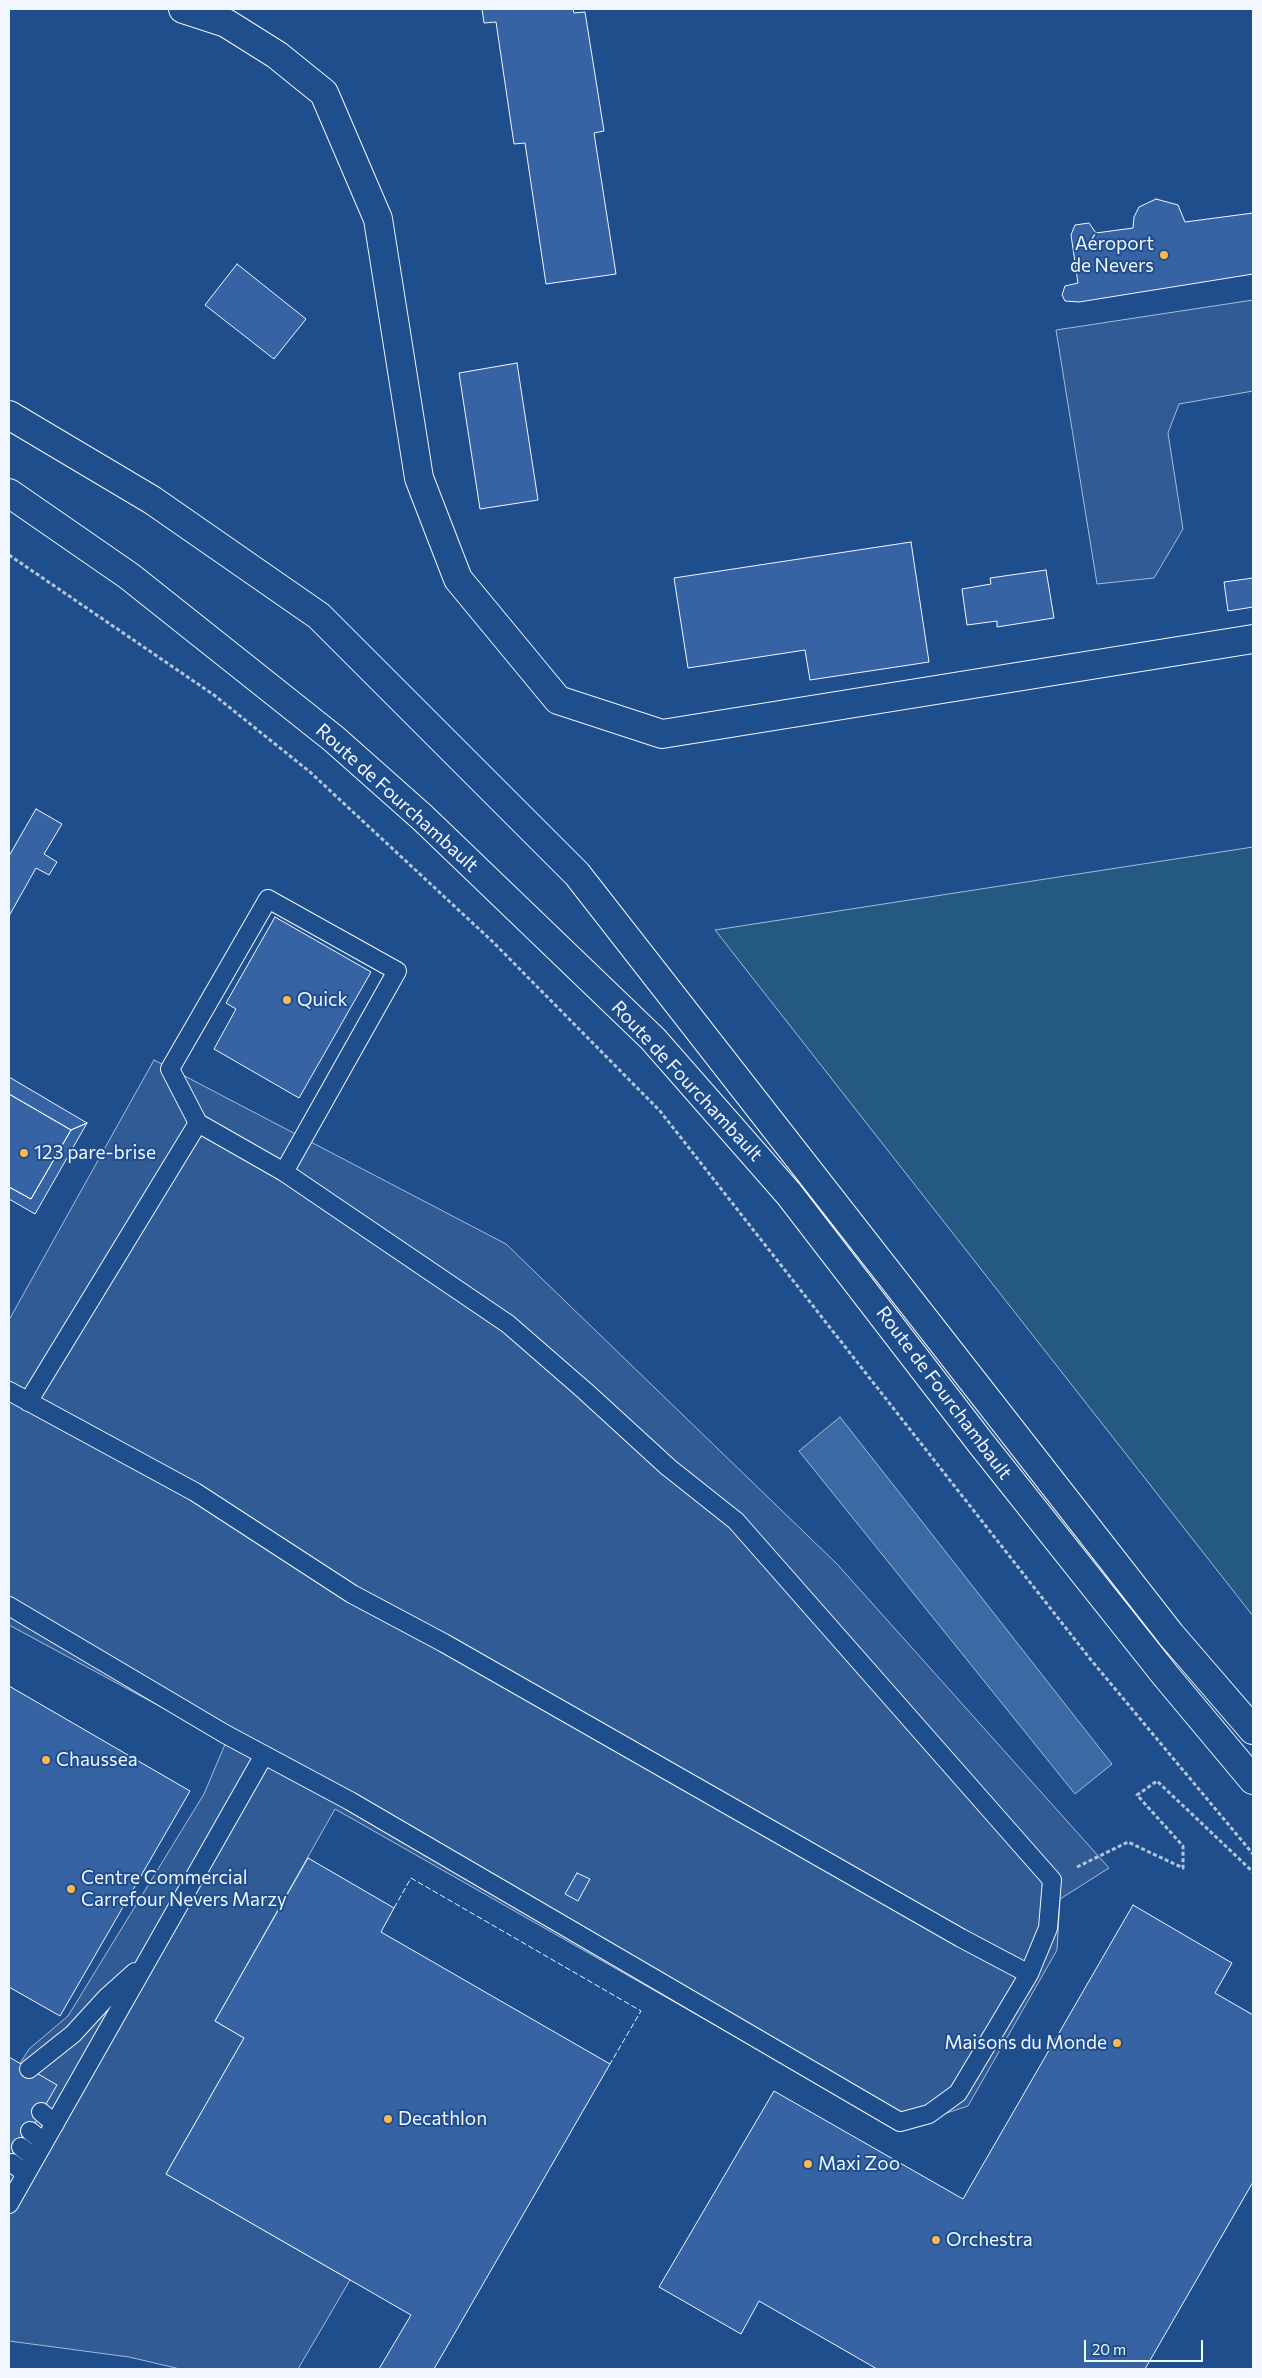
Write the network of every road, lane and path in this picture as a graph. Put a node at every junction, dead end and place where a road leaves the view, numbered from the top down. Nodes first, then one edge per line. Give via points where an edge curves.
1 (183, 9) edge
2 (9, 415) edge
3 (9, 493) edge
4 (9, 555) edge
5 (1253, 639) edge
6 (198, 1123) junction
7 (284, 1172) junction
8 (9, 1391) edge
9 (28, 1402) junction
10 (9, 1606) edge
11 (1253, 1730) edge
12 (264, 1755) junction
13 (1253, 1780) edge
14 (1253, 1854) edge
15 (1253, 1872) edge
16 (1052, 1880) junction
17 (147, 1962) junction
18 (1029, 1974) junction
19 (30, 2069) dead end
20 (41, 2112) dead end
21 (55, 2124) junction
22 (30, 2131) dead end
23 (44, 2142) junction
24 (12, 2163) dead end
25 (26, 2174) junction
26 (11, 2193) edge

1 - 5 main road via 226,24 277,55 324,93 378,219 419,478 447,552 458,579 558,700 662,734
2 - 11 main road via 152,500 319,616 577,874 1165,1627
3 - 13 main road, Route de Fourchambault via 130,576 334,739 423,818 653,1039 789,1194 980,1442
4 - 14 path via 214,696 310,772 493,942 660,1111 1091,1660
6 - 7 lane
6 - 7 lane via 170,1068 268,898 397,971
6 - 9 lane
7 - 16 lane via 508,1324 668,1467 736,1521
8 - 9 lane
9 - 18 lane via 195,1492 352,1594
10 - 12 lane
12 - 17 lane
12 - 18 lane via 367,1811 900,2122 929,2114 958,2093
15 - 16 path via 1157,1781 1137,1795 1183,1846 1183,1868 1128,1842
16 - 18 lane via 1048,1928
17 - 19 lane via 106,1998 73,2034
17 - 21 lane
20 - 21 lane
21 - 23 lane
22 - 23 lane
23 - 25 lane via 28,2153
24 - 25 lane
25 - 26 lane

